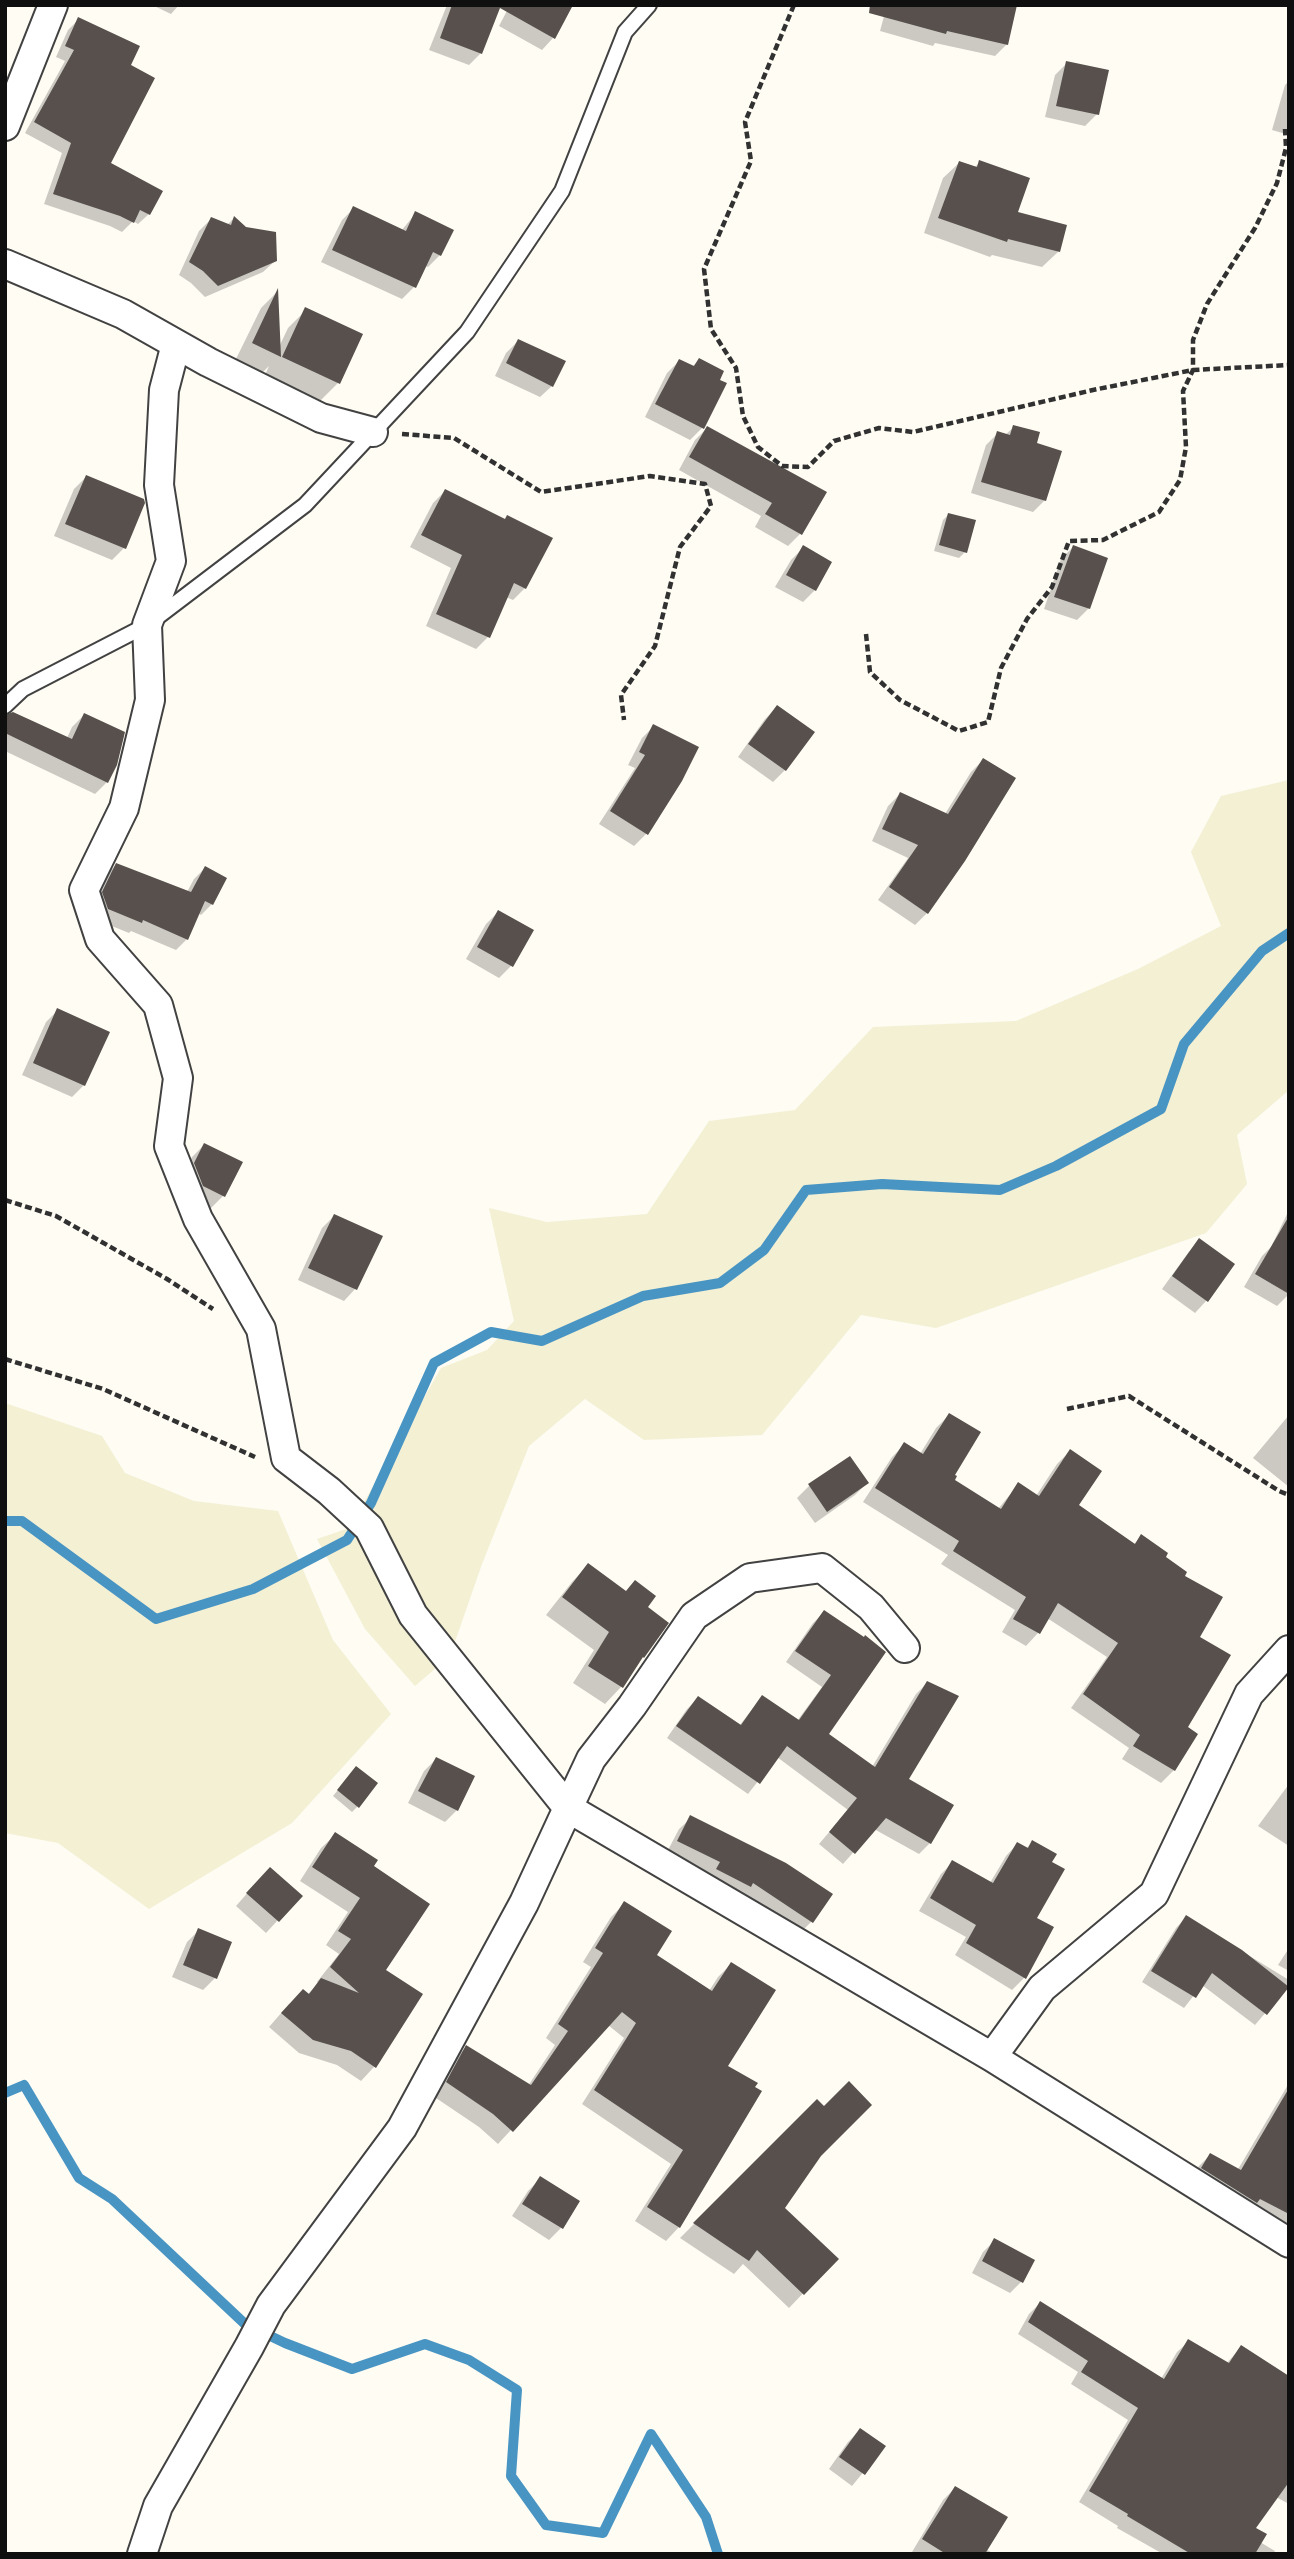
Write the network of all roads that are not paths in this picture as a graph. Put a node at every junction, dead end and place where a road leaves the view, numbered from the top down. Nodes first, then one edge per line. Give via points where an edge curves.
1 (53, 5) edge
2 (649, 5) edge
3 (5, 127) edge
4 (5, 264) edge
5 (176, 344) junction
6 (373, 432) junction
7 (147, 625) junction
8 (5, 706) edge
9 (905, 1648) dead end
10 (1289, 1650) edge
11 (568, 1808) junction
12 (992, 2057) junction
13 (1289, 2243) edge
14 (142, 2554) edge

1 - 3 street
2 - 6 lane via 625,32 562,191 467,332
4 - 5 street via 123,314
5 - 6 street via 321,418
5 - 7 street via 164,390 159,485 170,561
6 - 7 lane via 305,505
7 - 8 lane via 23,689
7 - 11 street via 150,700 124,808 84,890 100,939 158,1005 178,1078 169,1146 198,1220 261,1329 286,1458 369,1528 413,1615
9 - 11 street via 871,1607 822,1568 750,1578 694,1616 591,1759
10 - 12 street via 1249,1694 1154,1894 1042,1987
11 - 12 street
11 - 14 street via 524,1903 402,2129 271,2305 158,2506
12 - 13 street

